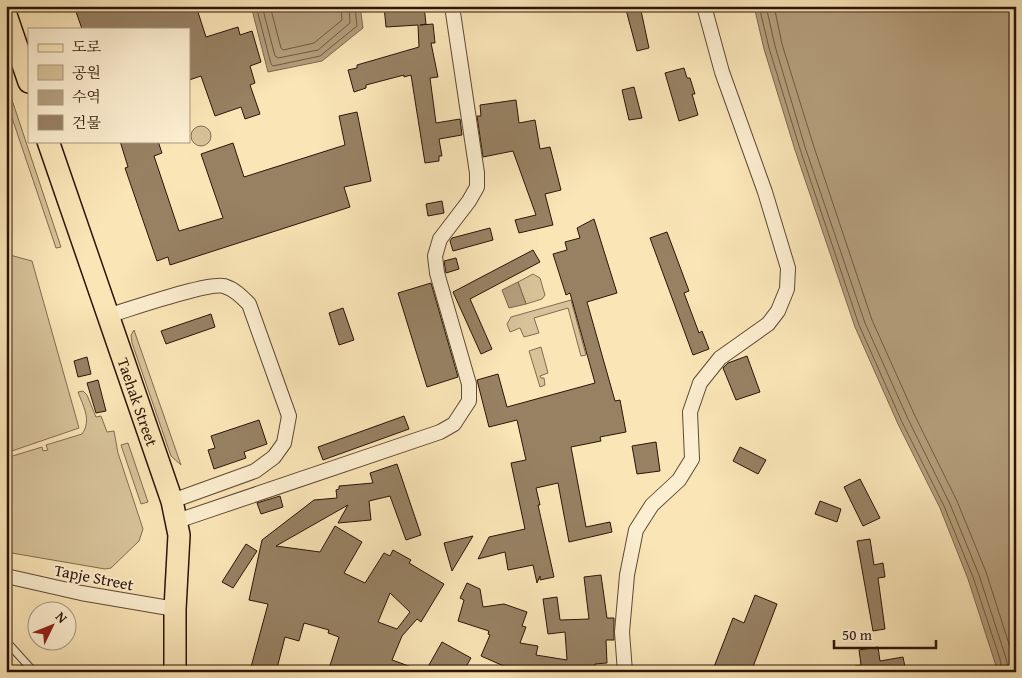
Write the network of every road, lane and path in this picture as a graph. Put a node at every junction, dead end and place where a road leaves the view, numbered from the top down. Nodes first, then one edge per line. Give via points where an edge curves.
1 (452, 6) edge
2 (704, 6) edge
3 (6, 15) edge
4 (28, 79) edge
5 (48, 142) edge
6 (107, 316) junction
7 (175, 511) junction
8 (6, 576) edge
9 (175, 609) junction
10 (6, 642) edge
11 (34, 672) edge
12 (175, 672) edge
13 (625, 672) edge

1 - 7 street via 476,188 440,239 435,256 469,384 469,401 454,424 440,432
2 - 13 street via 722,72 788,268 787,289 778,311 768,324 720,358 700,383 690,412 692,459 679,480 652,505 636,530 627,575 622,632
3 - 4 main road
5 - 6 main road, Taehak Street
6 - 7 main road, Taehak Street
6 - 7 street via 205,287 223,285 238,292 248,304 289,416 284,443 274,457 255,471
7 - 9 main road, Taehak Street via 179,535
8 - 9 street, Tapje Street
9 - 12 main road, Taehak Street
10 - 11 lane

